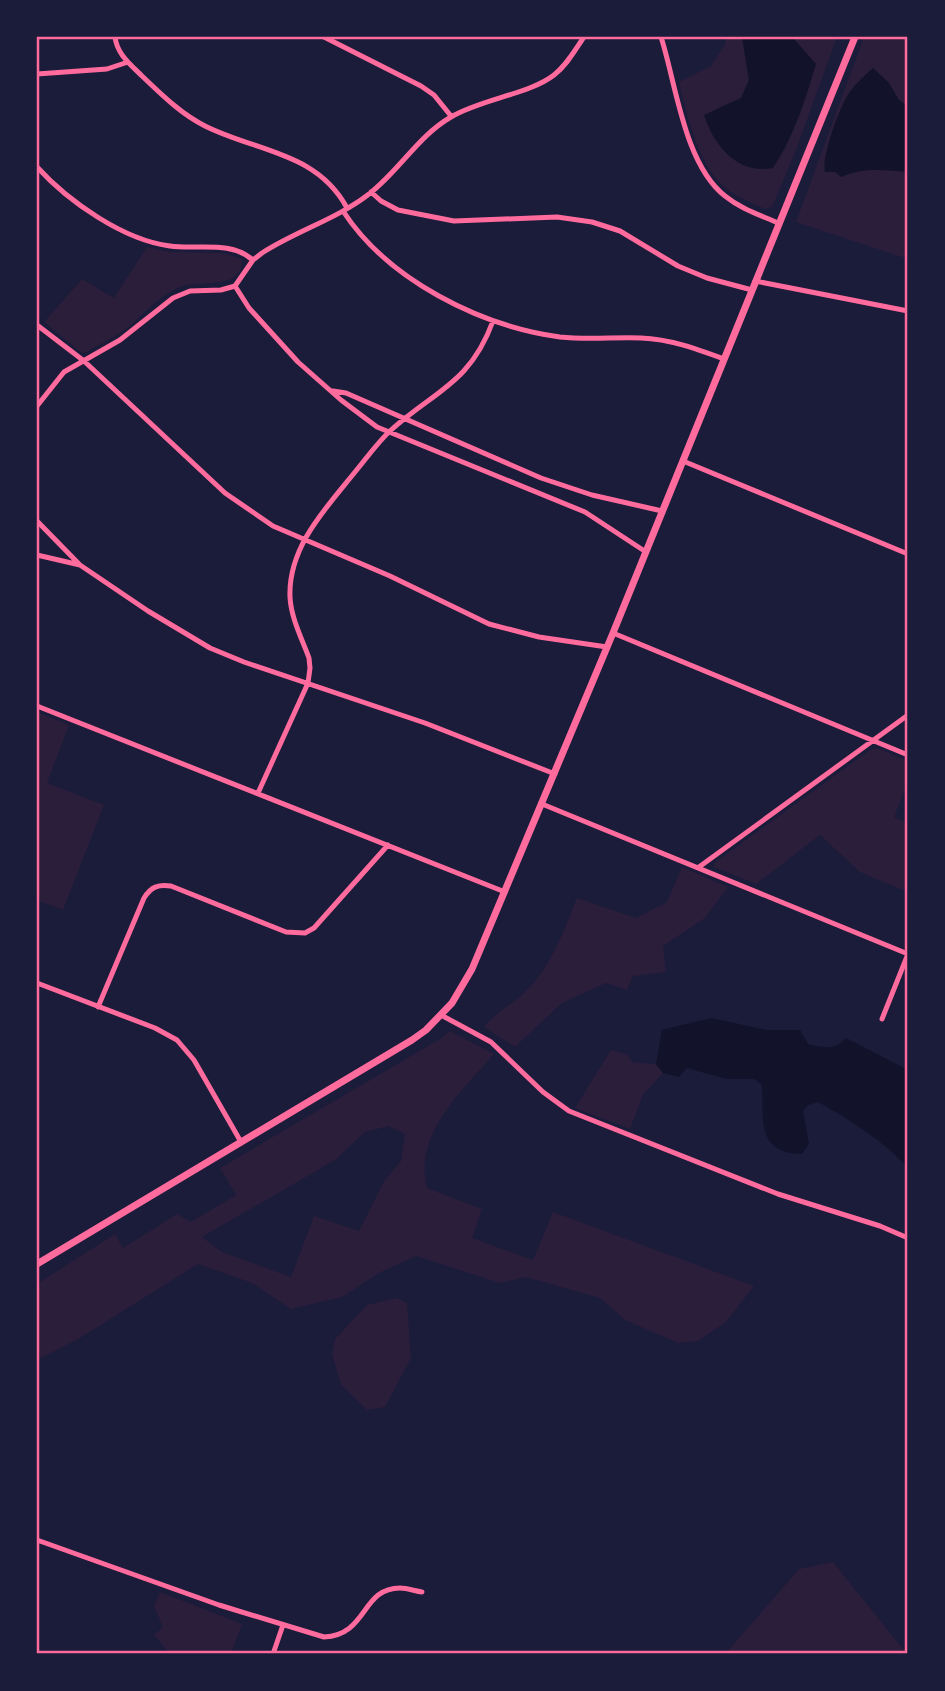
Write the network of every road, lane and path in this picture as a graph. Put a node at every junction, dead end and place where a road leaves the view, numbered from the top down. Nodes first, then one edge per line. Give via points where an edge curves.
1 (115, 37) edge
2 (324, 37) edge
3 (584, 37) edge
4 (661, 37) edge
5 (855, 37) edge
6 (128, 61) junction
7 (37, 74) edge
8 (451, 116) junction
9 (37, 167) edge
10 (371, 192) junction
11 (345, 210) junction
12 (778, 223) junction
13 (253, 260) junction
14 (755, 281) junction
15 (234, 286) junction
16 (751, 290) junction
17 (908, 312) edge
18 (493, 321) junction
19 (37, 325) edge
20 (724, 359) junction
21 (84, 361) junction
22 (333, 391) junction
23 (37, 406) edge
24 (405, 420) junction
25 (389, 432) junction
26 (682, 461) junction
27 (662, 511) junction
28 (37, 521) edge
29 (305, 540) junction
30 (646, 552) junction
31 (908, 554) edge
32 (37, 555) edge
33 (80, 565) junction
34 (613, 633) junction
35 (607, 647) junction
36 (308, 683) junction
37 (37, 706) edge
38 (908, 715) edge
39 (874, 740) junction
40 (908, 755) edge
41 (555, 774) junction
42 (258, 793) junction
43 (542, 804) junction
44 (388, 845) junction
45 (699, 867) junction
46 (505, 892) junction
47 (908, 954) edge
48 (37, 983) edge
49 (98, 1007) junction
50 (441, 1015) junction
51 (882, 1018) dead end
52 (241, 1142) junction
53 (908, 1238) edge
54 (37, 1264) edge
55 (37, 1540) edge
56 (422, 1592) dead end
57 (283, 1625) junction
58 (273, 1654) edge

1 - 6 street
2 - 8 street via 421,86
3 - 8 street via 562,68 544,81
4 - 12 street via 682,121 707,175 733,202
5 - 12 main road
6 - 7 street via 107,69
6 - 11 street via 196,121 296,161 329,181
8 - 10 street
9 - 13 street via 81,206 138,237 167,246 230,248
10 - 11 street
10 - 16 street via 398,210 454,221 557,217 592,222 620,231 678,266
11 - 13 street
11 - 18 street via 368,241 404,272
12 - 14 main road
13 - 15 street
14 - 16 main road
14 - 17 street
15 - 21 street via 190,291 173,298 120,340
15 - 22 street via 278,341
16 - 20 main road
18 - 20 street via 561,337 662,340
18 - 24 street via 464,373
19 - 21 street
20 - 26 main road
21 - 23 street via 64,372
21 - 29 street via 225,493 273,526
22 - 24 street
22 - 25 street
24 - 25 street
24 - 27 street via 541,478
25 - 29 street
25 - 30 street via 585,512
26 - 27 main road
26 - 31 street
27 - 30 main road
28 - 33 street
29 - 35 street via 489,624
29 - 36 street via 293,571 290,598 309,658
30 - 34 main road
32 - 33 street
33 - 36 street via 210,648
34 - 35 main road
34 - 39 street
35 - 41 main road
36 - 41 street
36 - 42 street
37 - 42 street
38 - 39 street
39 - 40 street
39 - 45 street
41 - 43 main road
42 - 44 street
43 - 45 street
43 - 46 main road
44 - 46 street
44 - 49 street via 322,922 306,933 286,932 171,886 155,886 144,898
45 - 47 street
46 - 50 main road via 462,989
47 - 51 street
48 - 49 street
49 - 52 street via 177,1040 194,1060
50 - 52 main road via 412,1040
50 - 53 street via 491,1042 569,1111 778,1194
52 - 54 main road
55 - 57 street
56 - 57 street via 388,1590 369,1603 357,1624 336,1637
57 - 58 street

